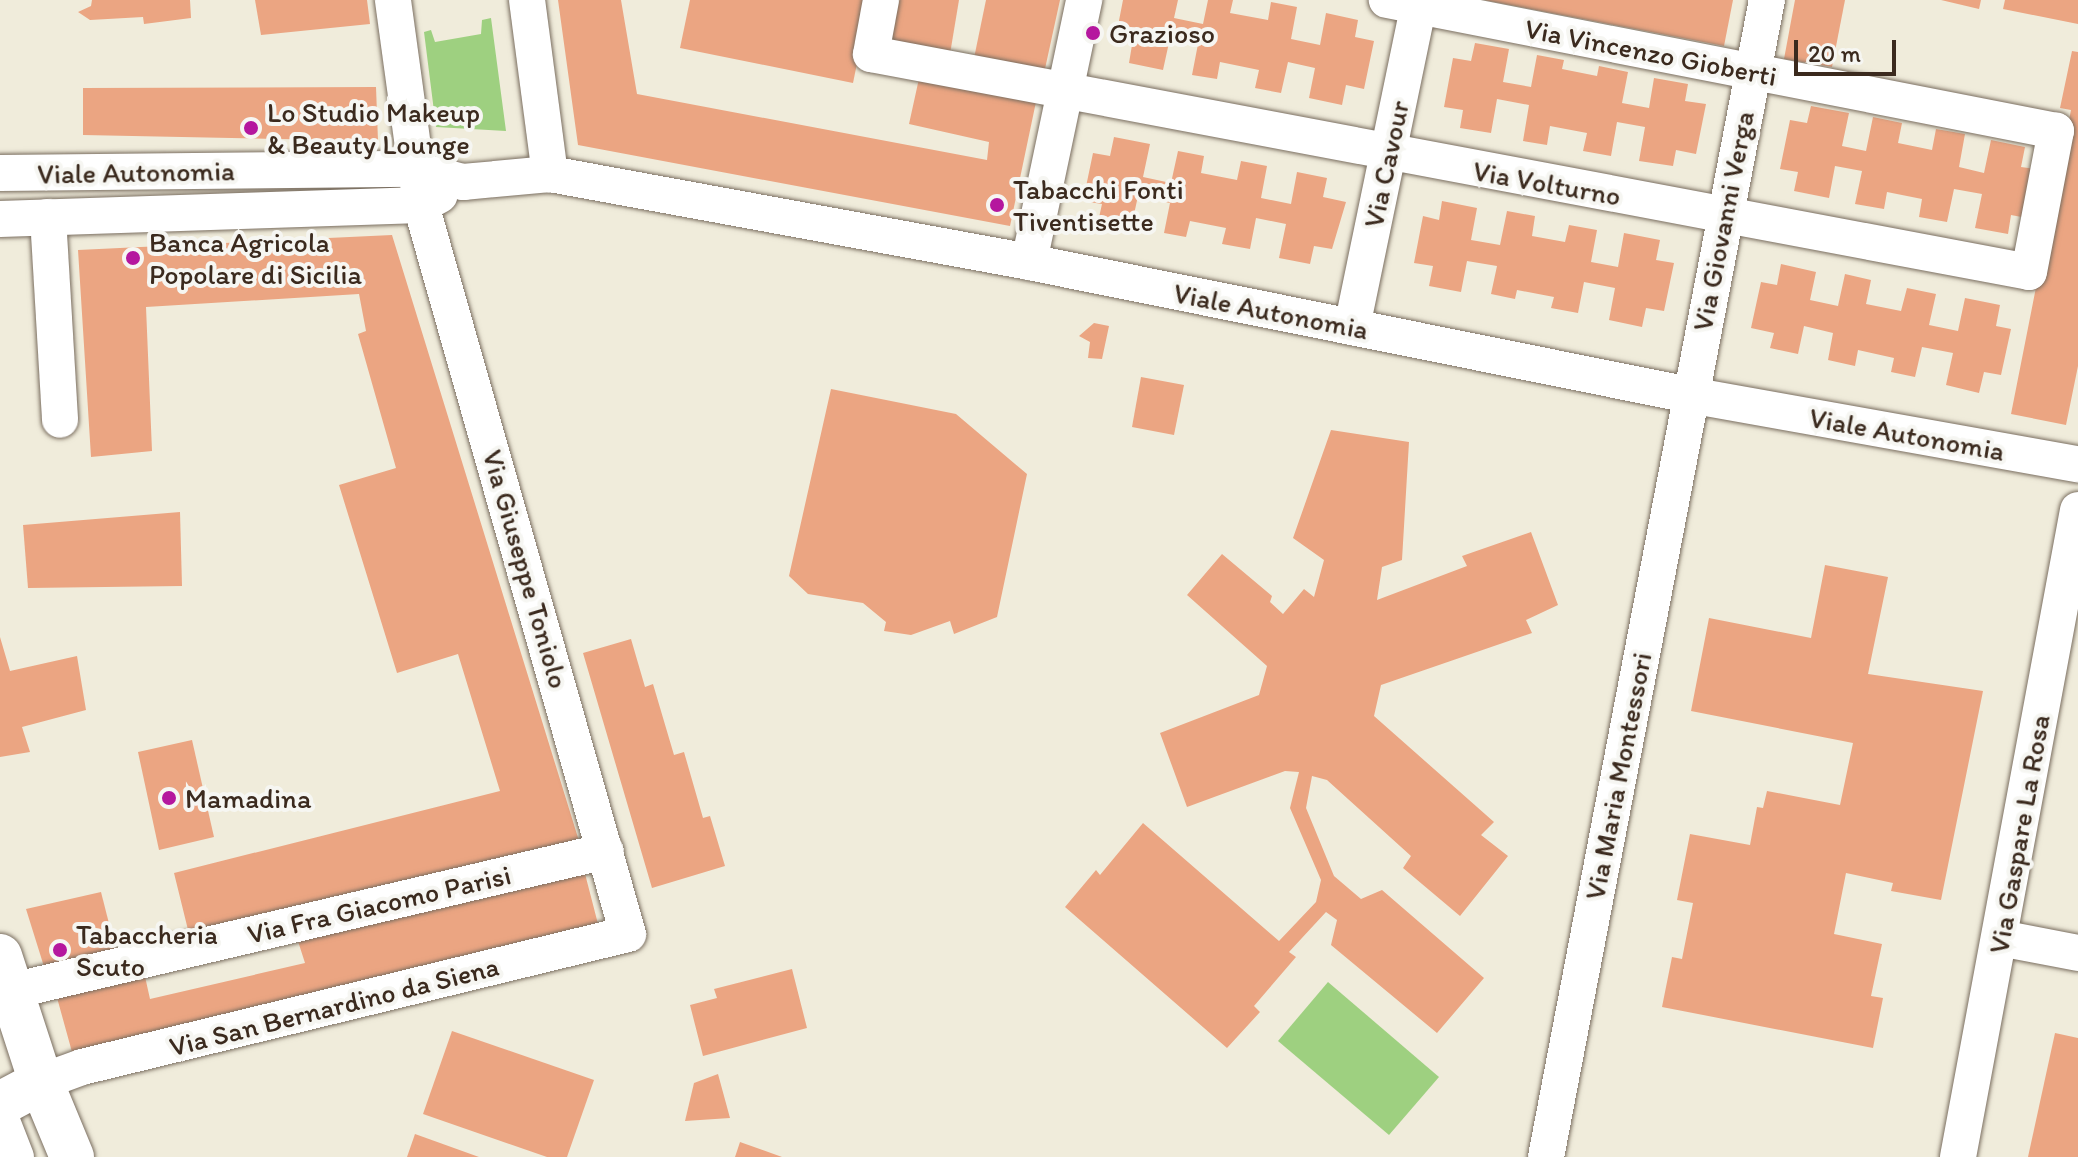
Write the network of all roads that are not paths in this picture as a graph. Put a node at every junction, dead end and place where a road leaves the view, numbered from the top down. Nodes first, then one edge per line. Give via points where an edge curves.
1 (393, 0) edge
2 (527, 0) edge
3 (881, 0) edge
4 (1084, 0) edge
5 (1767, 0) edge
6 (1409, 2) edge
7 (1753, 72) junction
8 (1065, 94) junction
9 (1389, 154) junction
10 (413, 169) junction
11 (0, 173) edge
12 (550, 174) junction
13 (463, 182) junction
14 (421, 205) junction
15 (1724, 215) junction
16 (48, 217) junction
17 (0, 219) edge
18 (1029, 262) junction
19 (2029, 272) joint
20 (1352, 327) junction
21 (1689, 395) junction
22 (60, 420) dead end
23 (2078, 464) edge
24 (2078, 510) edge
25 (606, 851) junction
26 (628, 934) joint
27 (2000, 938) junction
28 (2078, 953) edge
29 (6, 973) edge
30 (41, 1082) junction
31 (0, 1104) edge
32 (0, 1116) edge
33 (16, 1157) edge
34 (72, 1157) edge
35 (1546, 1157) edge
36 (1958, 1157) edge

1 - 10 street, Via Giuseppe Toniolo
2 - 12 street
3 - 8 street, Via Volturno via 871,54
4 - 8 street
5 - 7 street, Via Giovanni Verga
6 - 7 street, Via Vincenzo Gioberti
6 - 9 street, Via Cavour
7 - 15 street, Via Giovanni Verga
7 - 19 street, Via Vincenzo Gioberti via 2056,131
8 - 9 street, Via Volturno
8 - 18 street
9 - 15 street, Via Volturno
9 - 20 street, Via Cavour
10 - 11 street, Viale Autonomia
10 - 13 street, Viale Autonomia
10 - 14 street, Via Giuseppe Toniolo
12 - 13 street, Viale Autonomia
12 - 18 street, Viale Autonomia
13 - 14 street, Viale Autonomia
14 - 16 street, Viale Autonomia
14 - 25 street, Via Giuseppe Toniolo
15 - 19 street, Via Volturno
15 - 21 street, Via Giovanni Verga
16 - 17 street, Viale Autonomia
16 - 22 street
18 - 20 street, Viale Autonomia
20 - 21 street, Viale Autonomia
21 - 23 street, Viale Autonomia
21 - 35 street, Via Maria Montessori
24 - 27 street, Via Gaspare La Rosa
25 - 26 street, Via Giuseppe Toniolo
25 - 29 street, Via Fra Giacomo Parisi
26 - 30 street, Via San Bernardino da Siena via 82,1067
27 - 28 street
27 - 36 street, Via Gaspare La Rosa
29 - 30 main road
30 - 31 main road
30 - 34 main road
32 - 33 street

